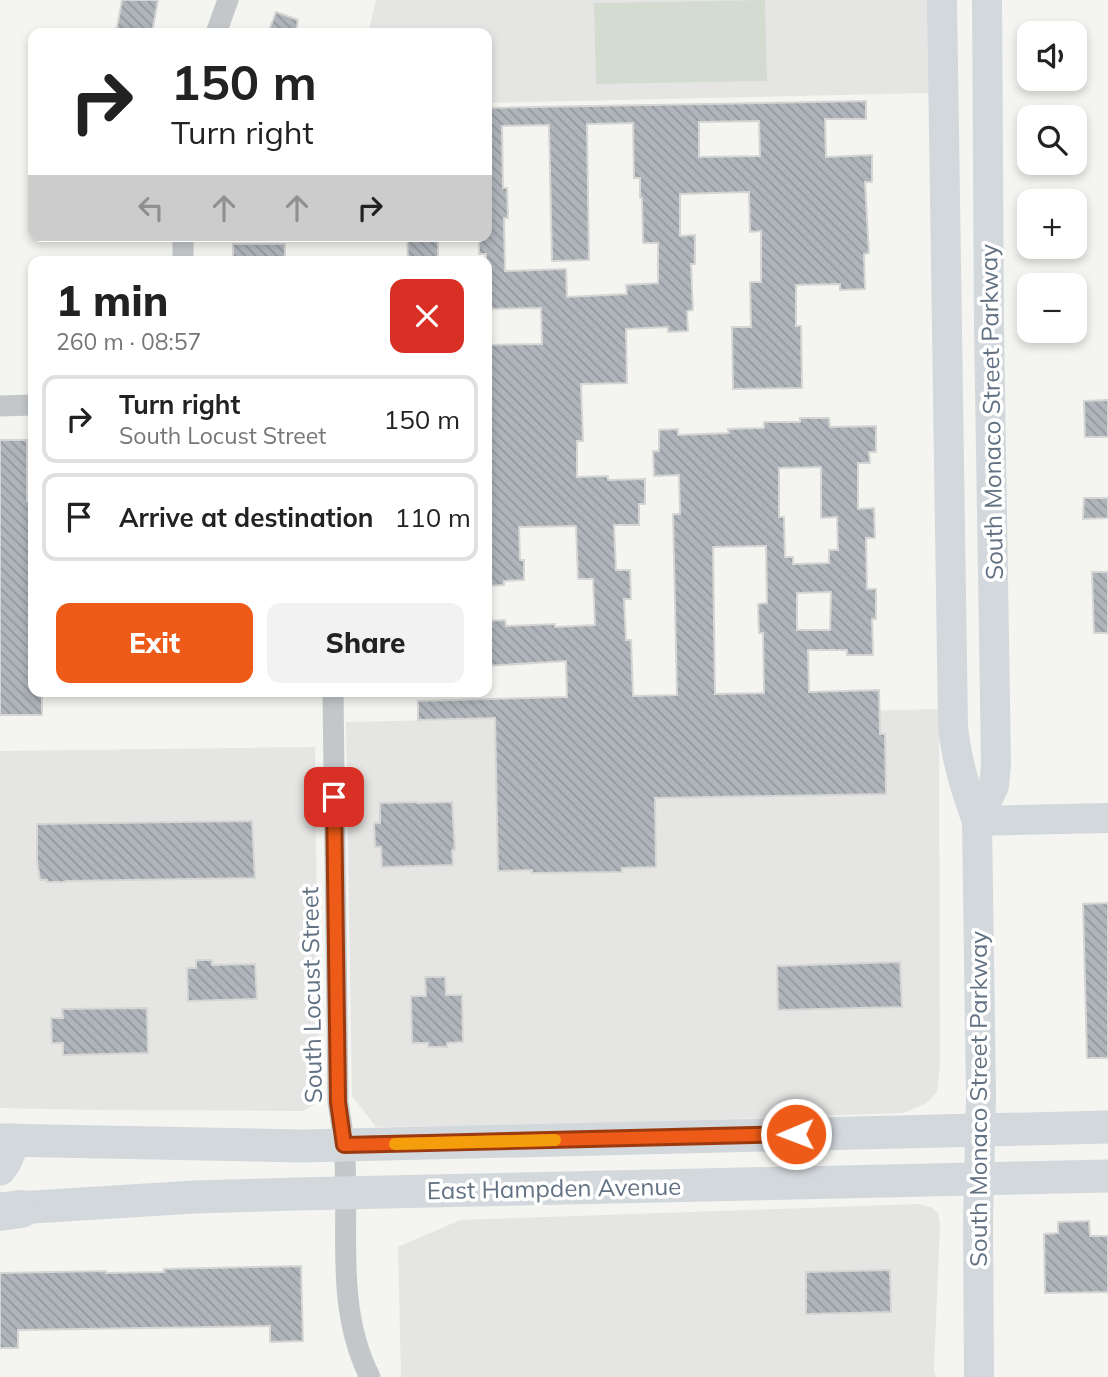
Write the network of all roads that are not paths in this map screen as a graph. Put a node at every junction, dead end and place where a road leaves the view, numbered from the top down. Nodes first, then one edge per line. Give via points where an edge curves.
1 (228, 0) edge
2 (942, 0) edge
3 (987, 0) edge
4 (217, 28) edge
5 (28, 405) edge
6 (0, 406) edge
7 (333, 697) edge
8 (1108, 818) edge
9 (977, 821) junction
10 (1108, 1126) edge
11 (979, 1129) junction
12 (344, 1145) junction
13 (5, 1150) edge
14 (1108, 1176) edge
15 (979, 1179) junction
16 (345, 1193) junction
17 (7, 1210) edge
18 (370, 1377) edge
19 (979, 1377) edge

1 - 4 street
2 - 9 main road, South Monaco Street Parkway via 953,726 961,775
3 - 9 main road, South Monaco Street Parkway via 996,764 994,786
5 - 6 street
7 - 12 street, South Locust Street via 338,1102
8 - 9 main road
9 - 11 main road, South Monaco Street Parkway
10 - 11 main road, East Hampden Avenue
11 - 12 main road, East Hampden Avenue
11 - 15 main road, South Monaco Street Parkway
12 - 13 main road, East Hampden Avenue
12 - 16 street, South Locust Street
14 - 15 main road, East Hampden Avenue
15 - 16 main road, East Hampden Avenue
15 - 19 main road, South Monaco Street Parkway
16 - 17 main road, East Hampden Avenue
16 - 18 street, South Locust Street via 347,1299 355,1339

